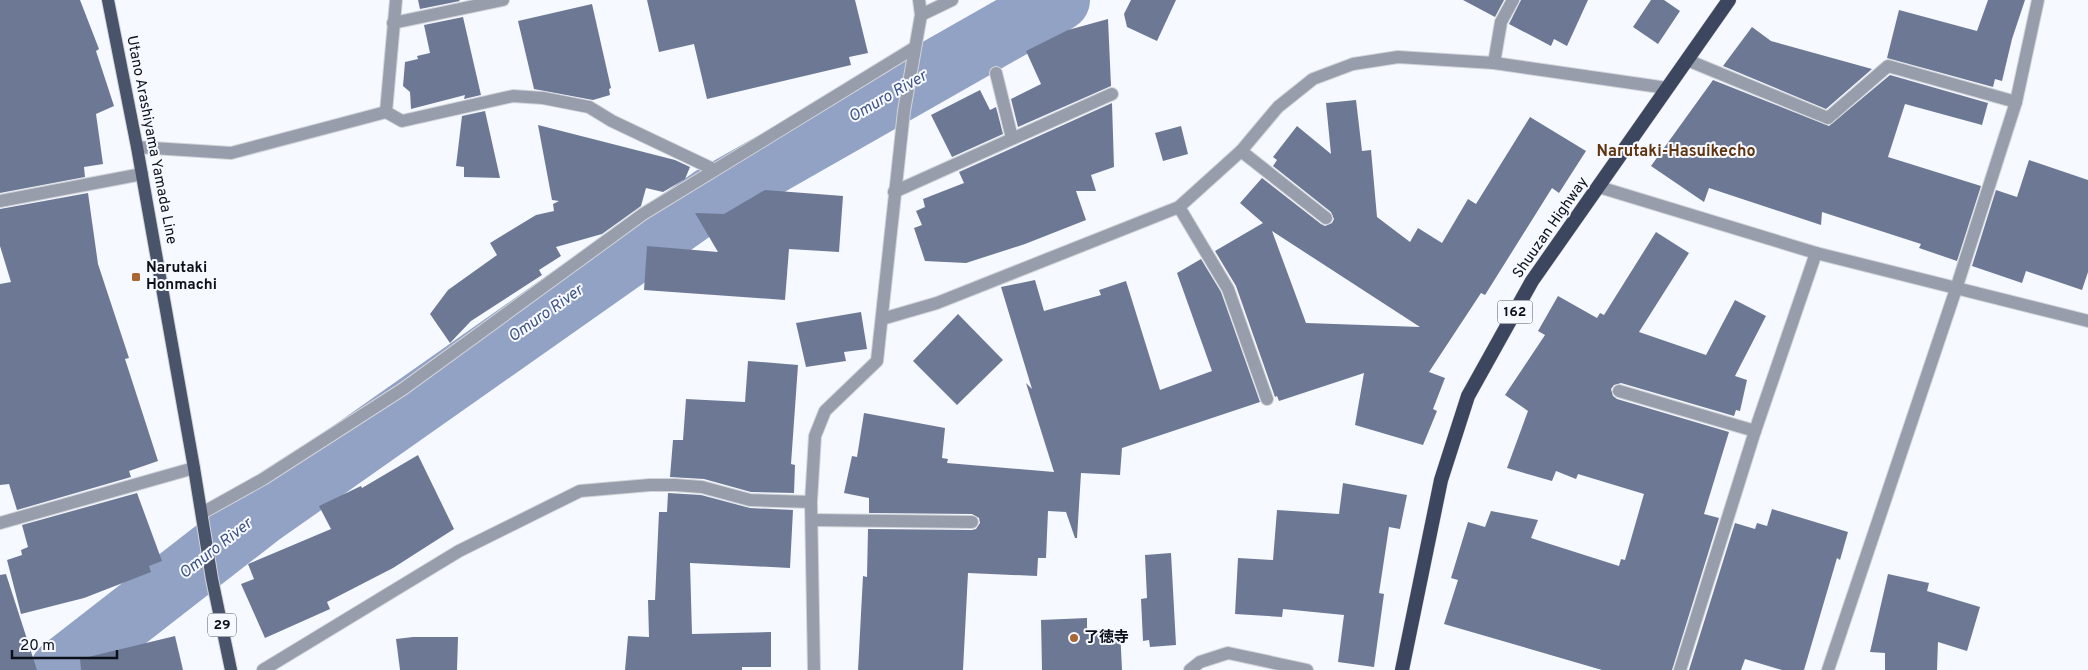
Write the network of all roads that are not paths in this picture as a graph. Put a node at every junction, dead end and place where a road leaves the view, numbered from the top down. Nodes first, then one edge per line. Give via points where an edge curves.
1 (108, 0) edge
2 (396, 0) edge
3 (502, 0) edge
4 (919, 0) edge
5 (952, 0) edge
6 (1513, 0) edge
7 (1729, 0) edge
8 (2038, 0) edge
9 (921, 15) junction
10 (393, 23) junction
11 (913, 53) junction
12 (1687, 60) junction
13 (1494, 63) junction
14 (996, 73) dead end
15 (1667, 88) junction
16 (1112, 94) dead end
17 (2016, 102) junction
18 (386, 112) junction
19 (1012, 138) junction
20 (137, 147) junction
21 (1241, 150) junction
22 (714, 169) junction
23 (142, 174) junction
24 (1599, 186) junction
25 (894, 192) junction
26 (0, 201) edge
27 (1179, 207) junction
28 (1326, 218) dead end
29 (1816, 253) junction
30 (1956, 289) junction
31 (882, 319) junction
32 (2088, 321) edge
33 (1619, 391) dead end
34 (1267, 399) dead end
35 (1755, 430) junction
36 (194, 468) junction
37 (812, 502) junction
38 (203, 517) junction
39 (812, 520) junction
40 (0, 522) edge
41 (972, 522) dead end
42 (231, 670) edge
43 (263, 670) edge
44 (814, 670) edge
45 (1190, 670) edge
46 (1307, 670) edge
47 (1402, 670) edge
48 (1680, 670) edge
49 (1828, 670) edge

1 - 20 main road, Utano Arashiyama Yamada Line / 29
2 - 10 street
3 - 10 street
4 - 9 street
5 - 9 street
6 - 13 street via 1501,22
7 - 12 highway, Shuuzan Highway / 162
8 - 17 street
9 - 11 street
10 - 18 street
11 - 22 street
11 - 25 street
12 - 15 highway, Shuuzan Highway / 162
12 - 17 street via 1828,118 1888,66
13 - 15 street
13 - 21 street via 1398,57 1353,64 1313,79 1278,107
14 - 19 street
15 - 24 highway, Shuuzan Highway / 162
16 - 19 street
17 - 30 street
18 - 20 street via 231,153
18 - 22 street via 402,121 513,96 543,98 589,107
19 - 25 street
20 - 23 main road, Utano Arashiyama Yamada Line / 29
21 - 27 street
21 - 28 street
22 - 38 street via 643,214 402,389
23 - 26 street
23 - 36 main road, Utano Arashiyama Yamada Line / 29
24 - 29 street
24 - 47 highway, Shuuzan Highway / 162 via 1532,281 1468,396 1441,480
25 - 31 street
27 - 31 street via 937,303
27 - 34 street via 1228,289
29 - 30 street
29 - 35 street
30 - 32 street
30 - 49 street
31 - 37 street via 876,360 825,412 815,436
33 - 35 street
35 - 48 street
36 - 38 main road, Utano Arashiyama Yamada Line / 29
36 - 40 street
37 - 39 street
37 - 43 street via 750,500 702,487 675,485 580,491 459,551
38 - 42 main road, Utano Arashiyama Yamada Line / 29
39 - 41 street
39 - 44 street
45 - 46 street via 1200,662 1228,653

